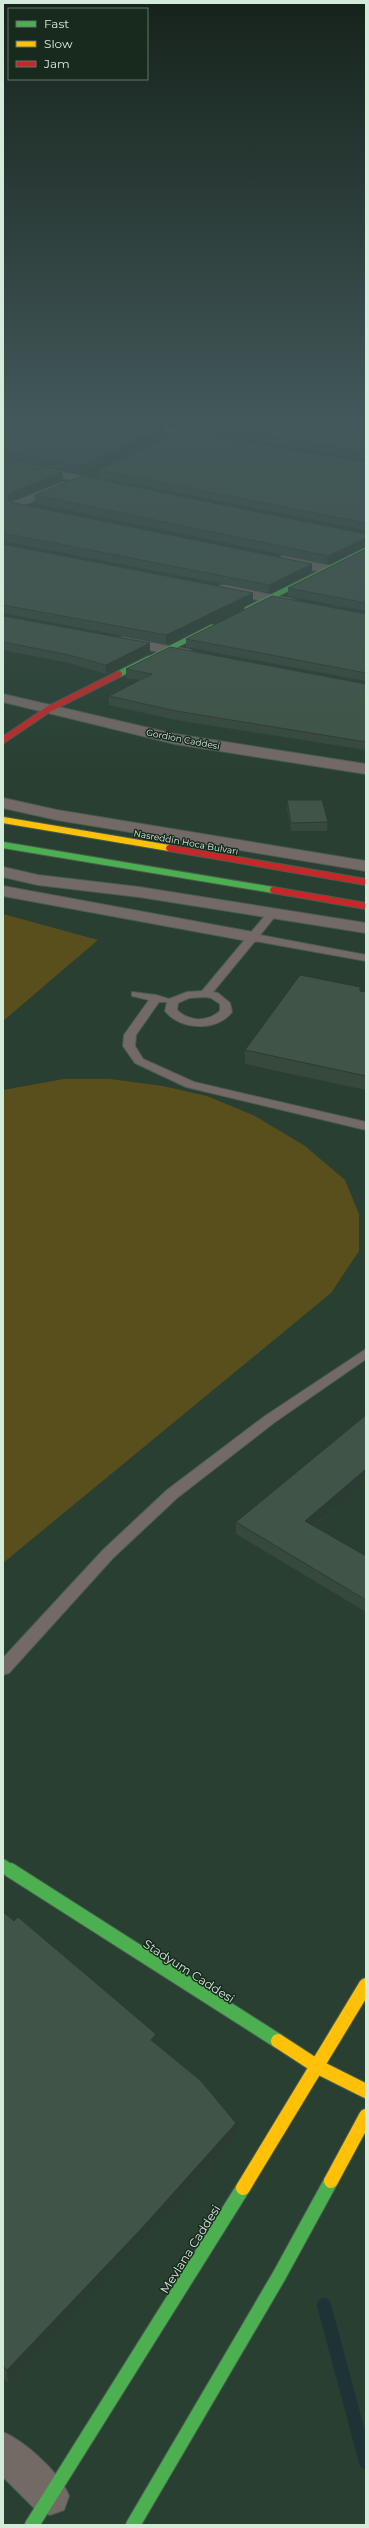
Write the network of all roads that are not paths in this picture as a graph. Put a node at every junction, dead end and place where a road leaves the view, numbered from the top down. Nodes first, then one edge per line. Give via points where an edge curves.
1 (366, 550) edge
2 (272, 558) edge
3 (326, 569) junction
4 (214, 587) edge
5 (269, 598) junction
6 (306, 605) edge
7 (235, 615) edge
8 (221, 622) edge
9 (112, 639) edge
10 (166, 650) junction
11 (205, 657) edge
12 (3, 698) edge
13 (49, 709) junction
14 (3, 740) edge
15 (366, 769) edge
16 (3, 803) edge
17 (3, 820) edge
18 (3, 845) edge
19 (366, 866) edge
20 (3, 872) edge
21 (366, 882) edge
22 (3, 891) edge
23 (362, 905) edge
24 (272, 914) junction
25 (347, 926) junction
26 (366, 928) edge
27 (253, 937) junction
28 (366, 958) edge
29 (136, 994) dead end
30 (205, 994) junction
31 (156, 998) junction
32 (173, 1001) junction
33 (366, 1126) edge
34 (366, 1353) edge
35 (3, 1669) edge
36 (3, 1865) edge
37 (366, 1985) edge
38 (318, 2067) junction
39 (366, 2091) edge
40 (366, 2116) edge
41 (3, 2451) edge
42 (41, 2511) edge
43 (134, 2525) edge

1 - 3 main road
2 - 3 street
3 - 5 main road
4 - 5 street
5 - 6 street
5 - 7 main road
8 - 10 main road
9 - 10 street
10 - 11 street
10 - 13 main road
12 - 13 street, Gordion Caddesi
13 - 14 main road
13 - 15 street, Gordion Caddesi via 174,739
16 - 19 street via 65,816
17 - 21 main road, Nasreddin Hoca Bulvarı
18 - 23 main road
20 - 24 street via 38,880 139,892
22 - 27 street
23 - 25 street
24 - 25 street
24 - 27 lane
25 - 26 street
27 - 28 lane
27 - 30 lane
29 - 31 lane
30 - 32 lane via 187,995
30 - 32 lane via 225,1002 226,1012 222,1016 199,1022 181,1019 171,1011
31 - 32 lane
31 - 33 lane via 130,1035 129,1046 139,1061 190,1085
34 - 35 lane via 270,1419 172,1494 108,1554
36 - 38 main road, Stadyum Caddesi
37 - 38 main road, Mevlana Caddesi
38 - 39 main road, Stadyum Caddesi
38 - 42 main road, Mevlana Caddesi
40 - 43 main road via 279,2276
41 - 42 street

